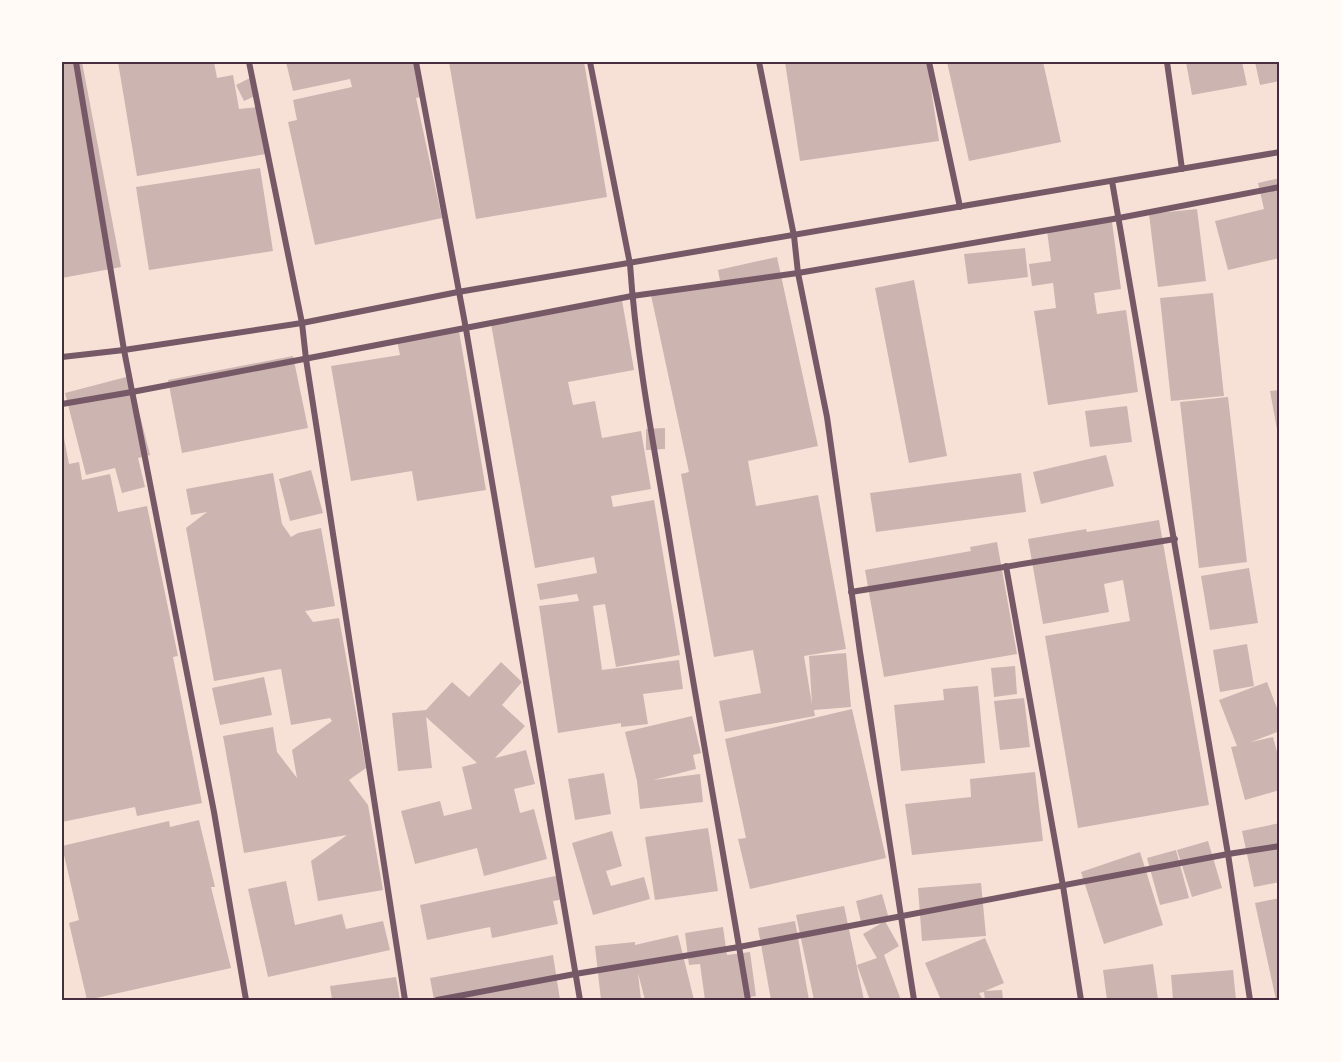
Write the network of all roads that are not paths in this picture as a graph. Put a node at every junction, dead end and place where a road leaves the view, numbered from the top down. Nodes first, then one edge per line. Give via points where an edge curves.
1 (76, 62) edge
2 (249, 62) edge
3 (416, 62) edge
4 (590, 62) edge
5 (759, 62) edge
6 (929, 62) edge
7 (1167, 62) edge
8 (1280, 152) edge
9 (1182, 169) junction
10 (1112, 181) junction
11 (1280, 187) edge
12 (960, 207) junction
13 (1119, 218) junction
14 (794, 236) junction
15 (630, 264) junction
16 (798, 273) junction
17 (458, 292) junction
18 (632, 296) junction
19 (302, 323) junction
20 (466, 329) junction
21 (124, 350) junction
22 (62, 357) edge
23 (306, 359) junction
24 (132, 392) junction
25 (62, 404) edge
26 (1175, 539) junction
27 (1006, 566) junction
28 (851, 592) junction
29 (1280, 846) edge
30 (1228, 854) junction
31 (1063, 886) junction
32 (900, 916) junction
33 (739, 947) junction
34 (575, 974) junction
35 (246, 1000) edge
36 (405, 1000) edge
37 (437, 1000) edge
38 (580, 1000) edge
39 (748, 1000) edge
40 (914, 1000) edge
41 (1081, 1000) edge
42 (1250, 1000) edge

1 - 21 street
2 - 19 street
3 - 17 street
4 - 15 street
5 - 14 street
6 - 12 street
7 - 9 street
8 - 9 street
9 - 10 street
10 - 12 street
10 - 13 street
11 - 13 street
12 - 14 street
13 - 16 street
13 - 26 street
14 - 15 street
14 - 16 street
15 - 17 street
15 - 18 street
16 - 18 street
16 - 28 street via 827,417
17 - 19 street
17 - 20 street
18 - 20 street
18 - 33 street
19 - 21 street
19 - 23 street
20 - 23 street
20 - 34 street
21 - 22 street
21 - 24 street
23 - 24 street
23 - 36 street
24 - 25 street
24 - 35 street via 214,812
26 - 27 street
26 - 30 street
27 - 28 street
27 - 31 street
28 - 32 street
29 - 30 street
30 - 31 street
30 - 42 street
31 - 32 street
31 - 41 street
32 - 33 street
32 - 40 street
33 - 34 street
33 - 39 street
34 - 37 street
34 - 38 street

